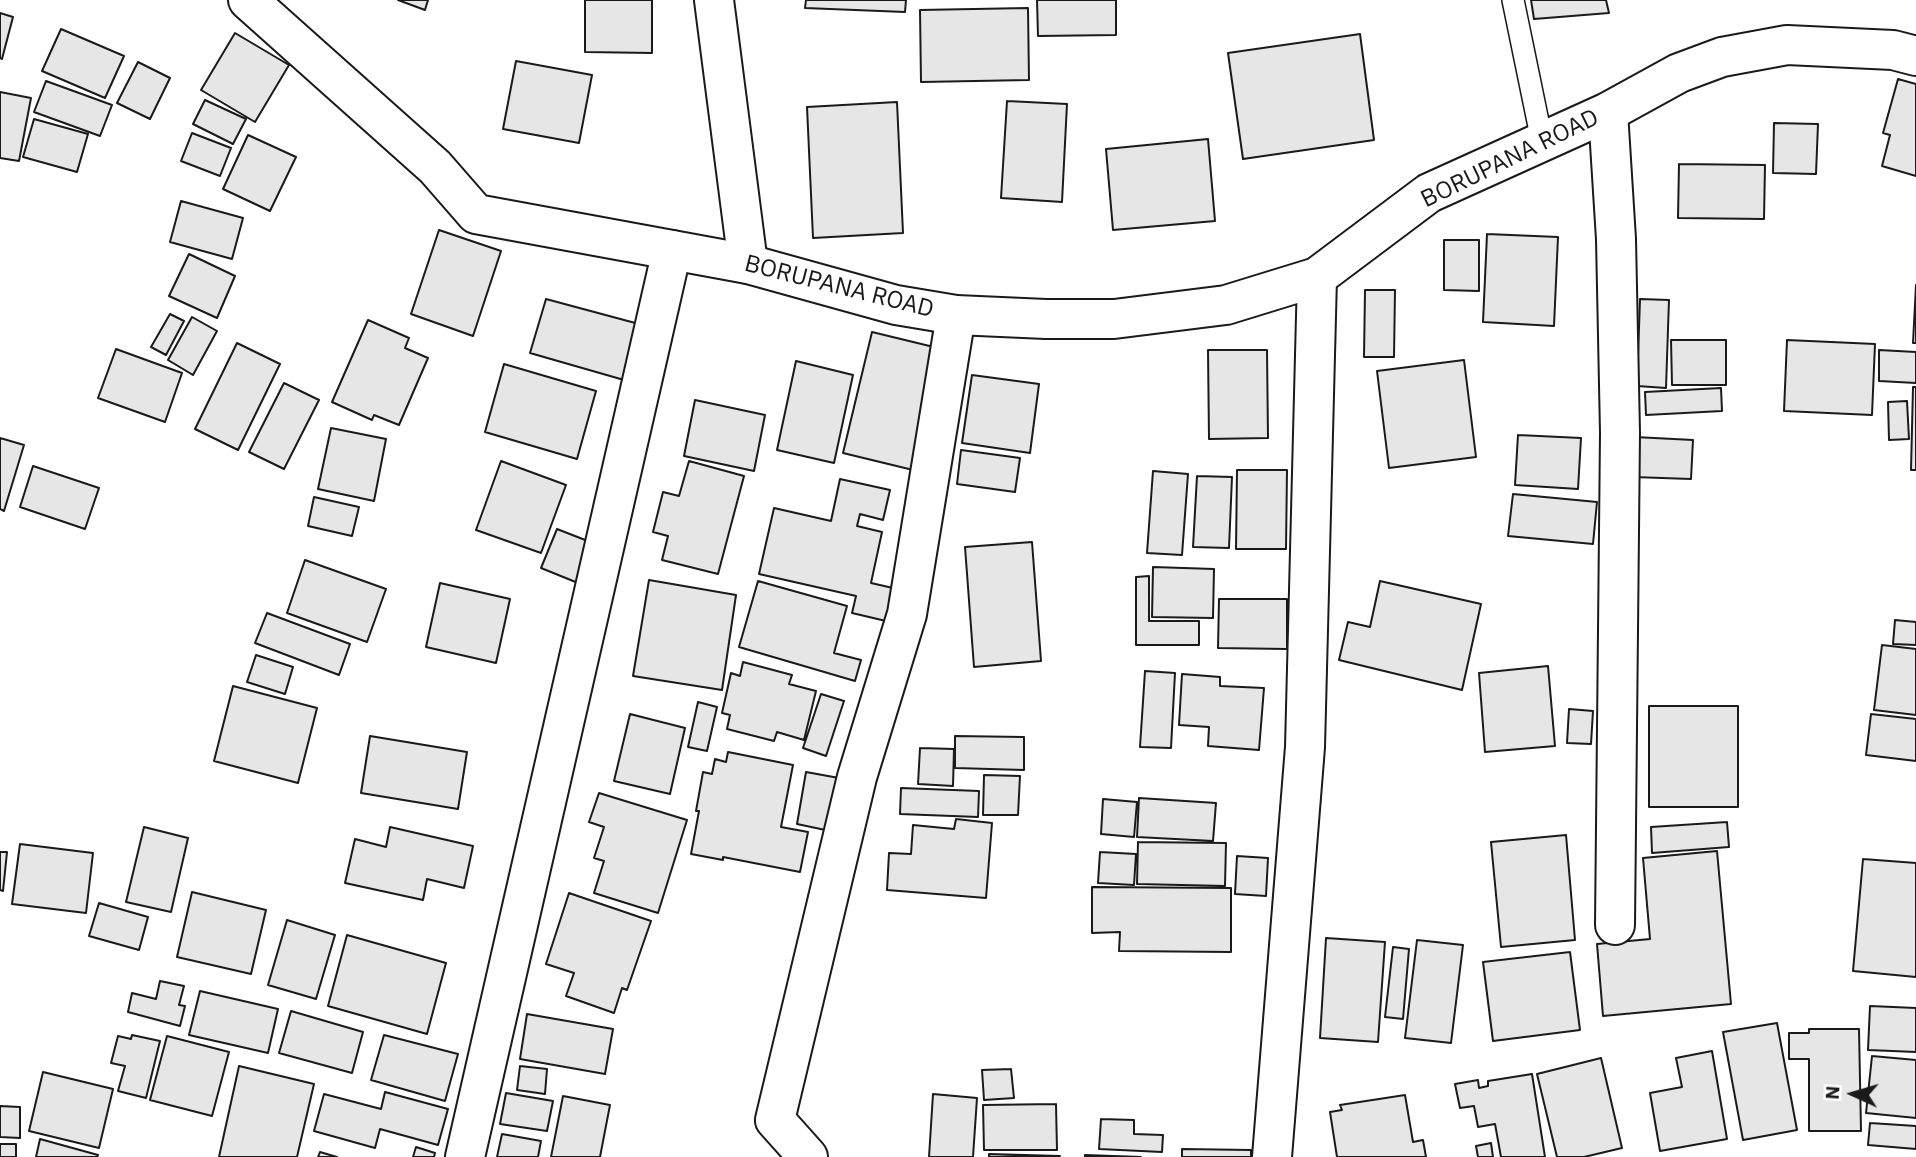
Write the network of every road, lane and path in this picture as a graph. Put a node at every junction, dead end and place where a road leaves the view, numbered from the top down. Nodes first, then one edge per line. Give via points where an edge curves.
1 (248, 0) edge
2 (714, 0) edge
3 (1513, 0) edge
4 (1916, 56) edge
5 (1608, 112) junction
6 (1542, 141) junction
7 (672, 250) junction
8 (748, 264) junction
9 (1317, 276) junction
10 (956, 315) junction
11 (1615, 925) dead end
12 (465, 1157) edge
13 (808, 1157) edge
14 (1272, 1157) edge

1 - 7 street, BORUPANA ROAD via 435,167 476,214
2 - 8 street
3 - 6 lane
4 - 5 street, BORUPANA ROAD via 1893,50 1787,45 1722,57 1679,73
5 - 6 street, BORUPANA ROAD
5 - 11 street via 1620,433
6 - 9 street, BORUPANA ROAD via 1429,193
7 - 8 street, BORUPANA ROAD
7 - 12 street
8 - 10 street, BORUPANA ROAD via 896,305
9 - 10 street, BORUPANA ROAD via 1226,305 1114,319
9 - 14 street via 1305,747
10 - 13 street via 907,614 857,777 775,1120

